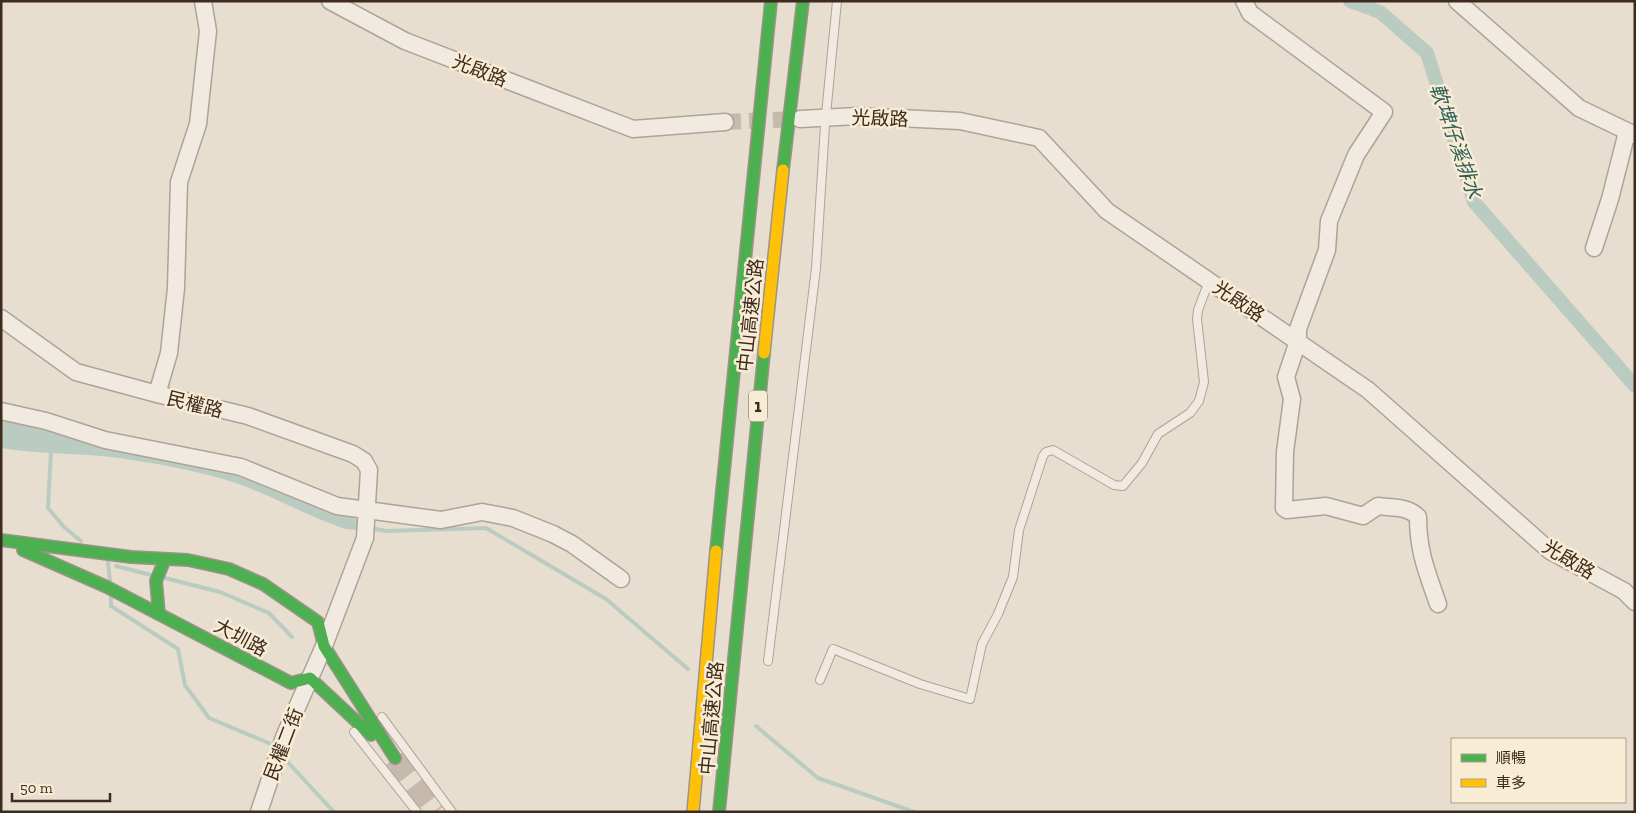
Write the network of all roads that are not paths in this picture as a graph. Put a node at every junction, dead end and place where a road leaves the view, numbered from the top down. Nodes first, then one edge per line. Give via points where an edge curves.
1 (203, 1) edge
2 (330, 1) edge
3 (771, 1) edge
4 (803, 1) edge
5 (837, 1) edge
6 (1244, 1) edge
7 (1457, 1) edge
8 (827, 118) junction
9 (800, 119) tunnel mouth
10 (725, 122) tunnel mouth
11 (1631, 134) edge
12 (1594, 248) dead end
13 (1209, 281) junction
14 (1, 318) edge
15 (1298, 340) junction
16 (157, 394) junction
17 (1, 411) edge
18 (366, 515) junction
19 (1, 541) edge
20 (163, 564) junction
21 (620, 579) dead end
22 (1635, 602) edge
23 (1438, 604) dead end
24 (160, 614) junction
25 (324, 646) junction
26 (768, 661) dead end
27 (310, 678) junction
28 (820, 680) dead end
29 (370, 702) dead end
30 (376, 710) dead end
31 (259, 812) edge
32 (417, 812) edge
33 (452, 812) edge
34 (693, 812) edge
35 (719, 812) edge

1 - 16 street, 民權路 via 208,31 198,124 179,182 176,288 169,353
2 - 10 street, 光啟路 via 405,41 633,129
3 - 34 main road, 中山高速公路 / 1 via 732,376
4 - 35 main road, 中山高速公路 / 1 via 790,95
5 - 8 lane
6 - 15 street via 1250,13 1384,112 1356,155 1329,222 1327,250 1298,329
7 - 11 street via 1579,108
8 - 9 street, 光啟路
8 - 13 street, 光啟路 via 857,116 960,121 1039,138 1107,211
8 - 26 lane via 816,268
11 - 12 street
13 - 15 street, 光啟路
13 - 28 lane via 1198,310 1204,382 1202,393 1190,412 1158,434 1142,463 1123,486 1053,450 1043,456 1019,530 1013,576 982,644 970,700 832,649
14 - 16 street via 76,372
15 - 22 street, 光啟路 via 1368,390 1550,551 1624,591
15 - 23 street via 1286,377 1292,399 1284,452 1284,508 1326,506 1363,516 1378,506 1407,509 1418,517 1418,542
16 - 18 street, 民權路 via 248,416 364,461 369,470
17 - 18 street via 105,440 241,467
18 - 21 street via 441,520 482,512 512,518 572,544
18 - 25 street, 民權路 via 365,538
19 - 20 main road via 102,552
19 - 24 main road, 大圳路
20 - 24 main road via 156,582
20 - 25 main road via 188,560 229,569 263,584 318,622
24 - 27 main road, 大圳路 via 291,683
25 - 27 street, 民權路
25 - 27 main road via 395,758
25 - 29 lane
27 - 31 street, 民權二街 via 284,737
27 - 32 lane
30 - 33 lane

